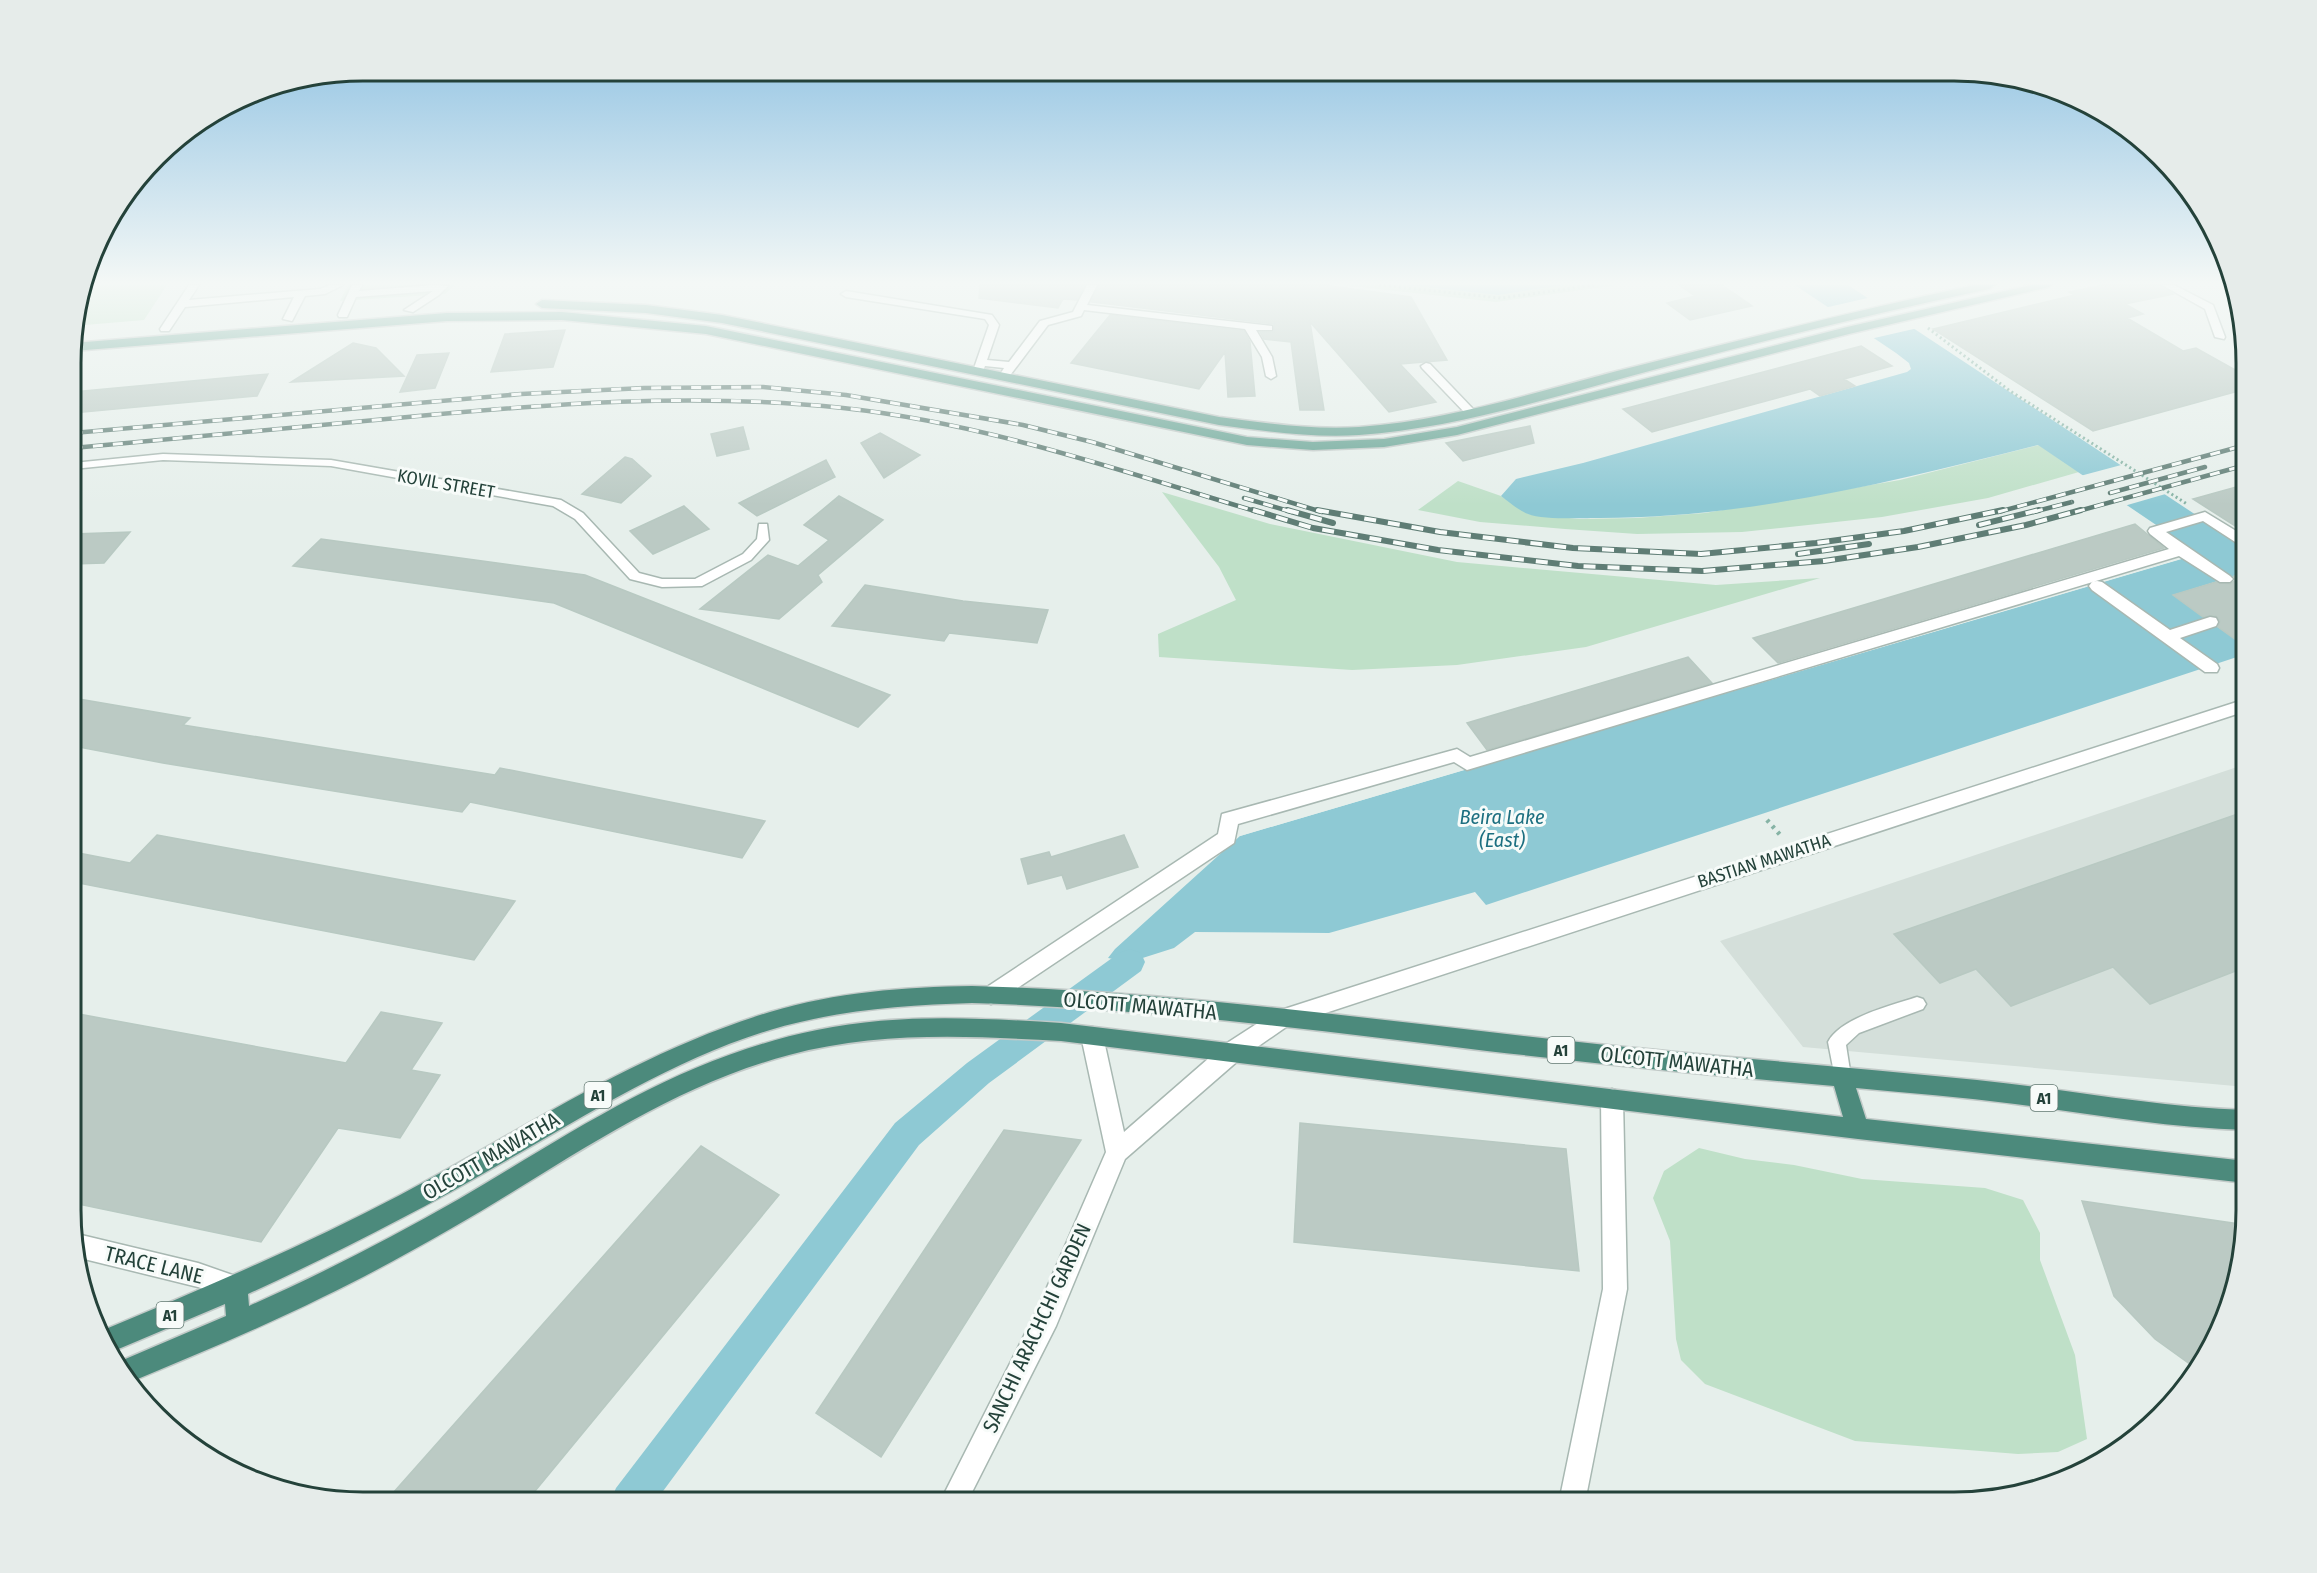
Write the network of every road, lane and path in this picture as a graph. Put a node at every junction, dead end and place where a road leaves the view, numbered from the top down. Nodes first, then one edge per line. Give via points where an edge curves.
1 (844, 358) edge
2 (935, 358) edge
3 (983, 358) edge
4 (1017, 358) edge
5 (1267, 358) edge
6 (1682, 358) edge
7 (1740, 358) edge
8 (1967, 358) edge
9 (1426, 366) dead end
10 (980, 367) junction
11 (1008, 371) junction
12 (1271, 376) dead end
13 (1471, 413) junction
14 (81, 465) edge
15 (2205, 516) junction
16 (763, 527) dead end
17 (2236, 537) edge
18 (2181, 549) junction
19 (2224, 579) dead end
20 (2097, 586) dead end
21 (2210, 622) dead end
22 (2167, 637) junction
23 (2211, 668) dead end
24 (2236, 708) edge
25 (992, 995) junction
26 (1917, 1004) dead end
27 (1282, 1018) junction
28 (1092, 1036) junction
29 (1232, 1052) junction
30 (1842, 1077) junction
31 (1612, 1099) junction
32 (2202, 1120) junction
33 (2236, 1120) edge
34 (2236, 1128) edge
35 (1858, 1129) junction
36 (1117, 1152) junction
37 (2236, 1171) edge
38 (83, 1247) edge
39 (235, 1288) junction
40 (239, 1323) junction
41 (112, 1339) edge
42 (130, 1369) edge
43 (958, 1492) edge
44 (1574, 1492) edge

1 - 7 main road via 1247,441 1312,447 1384,443 1457,431
2 - 10 main road
3 - 10 lane
4 - 11 lane
5 - 12 lane
6 - 13 main road
8 - 15 path via 2010,391
9 - 13 lane
10 - 11 main road
11 - 13 main road via 1219,421 1299,431 1393,428
14 - 16 lane, KOVIL STREET via 163,457 331,463 557,503 579,516 635,576 662,583 697,584 724,571 747,557 763,540
15 - 17 street
15 - 18 street via 2155,531
18 - 19 street
18 - 25 street via 1467,764 1457,754 1229,819 1227,838
20 - 22 street
21 - 22 street
22 - 23 street
24 - 27 street, BASTIAN MAWATHA
25 - 27 highway, OLCOTT MAWATHA / A1
25 - 39 highway, OLCOTT MAWATHA / A1 via 901,998 826,1007 717,1038 603,1092 406,1205
26 - 30 lane via 1853,1028 1837,1042
27 - 29 street, SANCHI ARACHCHI GARDEN
27 - 30 highway, OLCOTT MAWATHA / A1
28 - 29 highway, OLCOTT MAWATHA / A1
28 - 36 street
28 - 40 highway, OLCOTT MAWATHA / A1 via 954,1025 890,1027 825,1037 765,1053 656,1096 379,1255
29 - 31 highway, OLCOTT MAWATHA / A1
29 - 36 street, SANCHI ARACHCHI GARDEN
30 - 32 highway, OLCOTT MAWATHA / A1 via 1986,1091
30 - 35 highway
31 - 35 highway, OLCOTT MAWATHA / A1
31 - 44 street via 1615,1289
32 - 33 highway, OLCOTT MAWATHA / A1
32 - 34 street
35 - 37 highway, OLCOTT MAWATHA / A1
36 - 43 street, SANCHI ARACHCHI GARDEN via 1047,1317
38 - 39 street, TRACE LANE via 198,1275
39 - 40 highway
39 - 41 highway, OLCOTT MAWATHA / A1
40 - 42 highway, OLCOTT MAWATHA / A1

